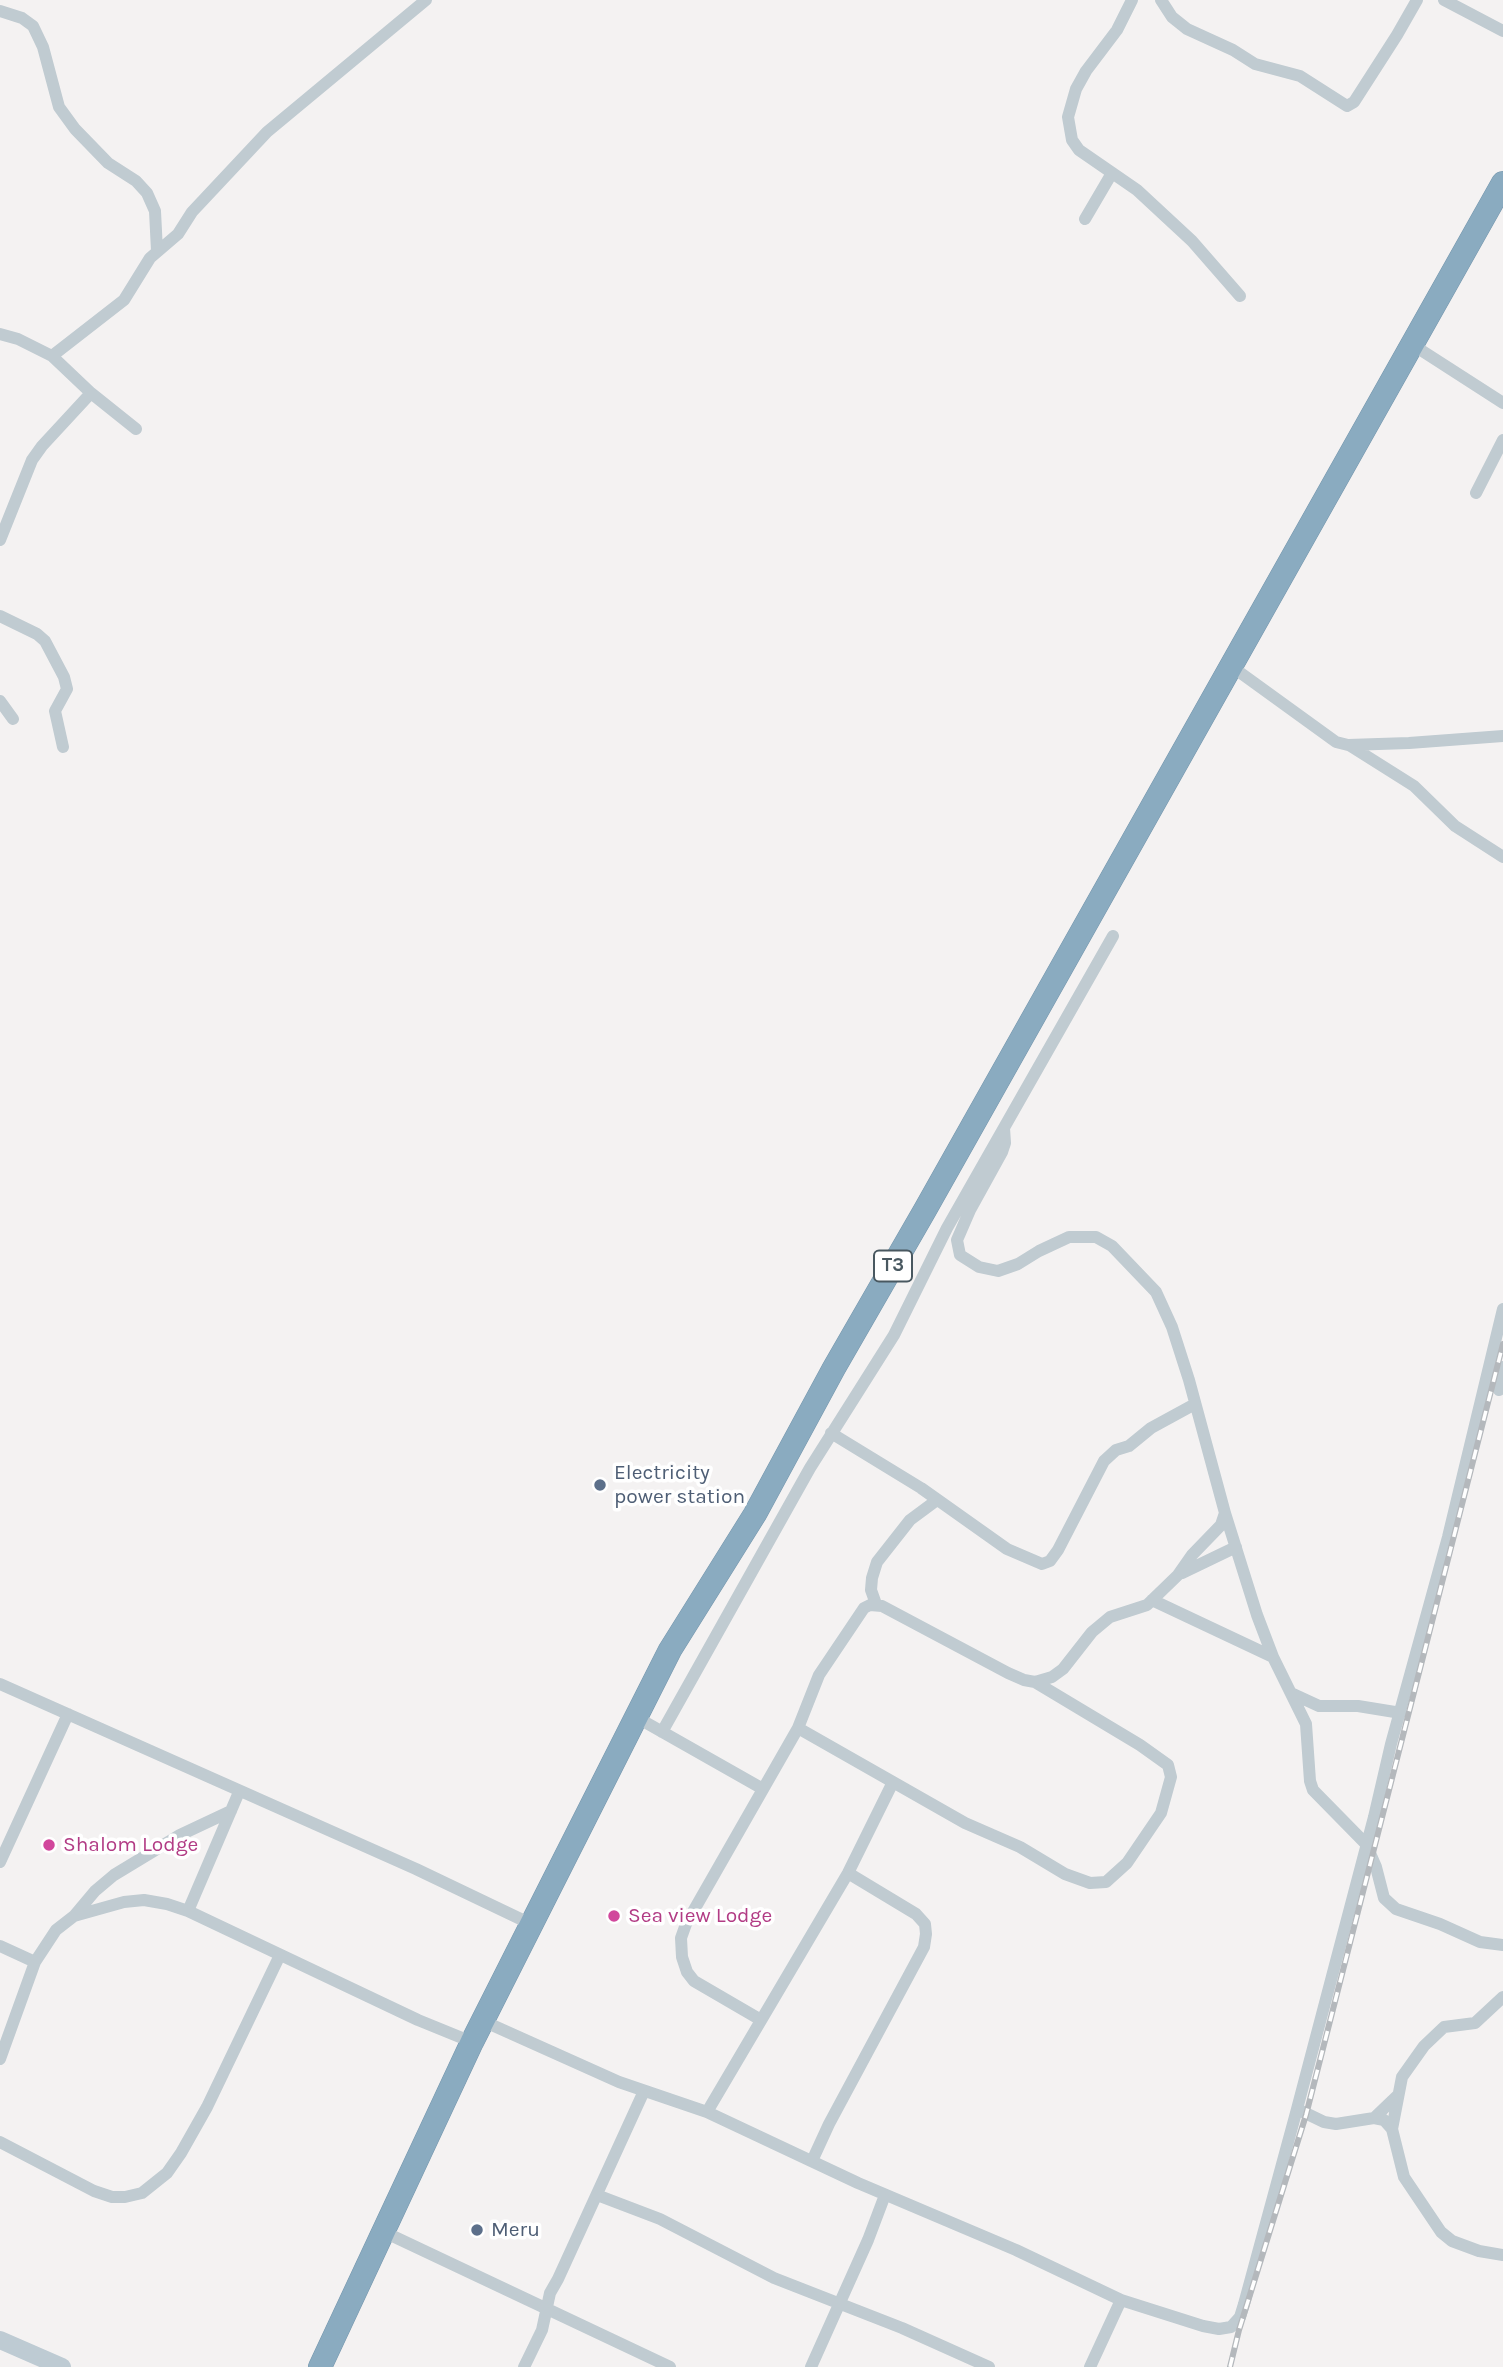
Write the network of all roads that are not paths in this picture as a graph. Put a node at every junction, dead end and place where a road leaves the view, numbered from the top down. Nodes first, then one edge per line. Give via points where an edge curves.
1 (426, 0) edge
2 (1132, 0) edge
3 (1161, 0) edge
4 (1417, 0) edge
5 (1444, 0) edge
6 (1, 13) edge
7 (1503, 31) edge
8 (1112, 173) junction
9 (1503, 183) edge
10 (1085, 219) dead end
11 (157, 251) junction
12 (1240, 296) dead end
13 (0, 334) edge
14 (1413, 345) junction
15 (52, 356) junction
16 (91, 393) junction
17 (1503, 403) edge
18 (136, 429) dead end
19 (1503, 440) edge
20 (1476, 493) dead end
21 (0, 540) edge
22 (0, 616) edge
23 (1231, 666) junction
24 (0, 701) edge
25 (13, 719) dead end
26 (1503, 736) edge
27 (1348, 745) junction
28 (63, 747) dead end
29 (1503, 857) edge
30 (1114, 936) dead end
31 (1004, 1128) junction
32 (1503, 1309) edge
33 (1503, 1367) edge
34 (1501, 1389) edge
35 (1481, 1394) junction
36 (1195, 1404) junction
37 (831, 1433) junction
38 (937, 1500) junction
39 (1226, 1513) junction
40 (1236, 1547) junction
41 (1178, 1575) junction
42 (1152, 1600) junction
43 (876, 1604) junction
44 (1273, 1657) junction
45 (1035, 1682) junction
46 (0, 1684) edge
47 (1292, 1694) junction
48 (1401, 1713) junction
49 (68, 1714) junction
50 (635, 1717) junction
51 (798, 1728) junction
52 (662, 1732) junction
53 (893, 1782) junction
54 (763, 1789) junction
55 (239, 1792) junction
56 (231, 1811) junction
57 (1366, 1844) junction
58 (0, 1862) edge
59 (848, 1872) junction
60 (188, 1911) junction
61 (74, 1916) junction
62 (531, 1924) junction
63 (1503, 1945) edge
64 (0, 1946) edge
65 (280, 1955) junction
66 (35, 1962) junction
67 (1503, 1997) edge
68 (761, 2020) junction
69 (483, 2021) junction
70 (472, 2042) junction
71 (0, 2059) edge
72 (644, 2091) junction
73 (1397, 2096) junction
74 (1297, 2109) junction
75 (706, 2112) junction
76 (1374, 2118) junction
77 (1392, 2129) junction
78 (0, 2142) edge
79 (812, 2161) junction
80 (597, 2195) junction
81 (885, 2195) junction
82 (382, 2231) junction
83 (1503, 2255) edge
84 (1121, 2300) junction
85 (839, 2302) junction
86 (545, 2308) junction
87 (0, 2340) edge
88 (41, 2363) edge
89 (62, 2367) edge
90 (320, 2367) edge
91 (524, 2367) edge
92 (670, 2367) edge
93 (811, 2367) edge
94 (989, 2367) edge
95 (1090, 2367) edge

1 - 11 street via 279,121 192,212 178,234
2 - 8 street via 1076,89 1068,117 1075,145
3 - 4 street via 1186,29 1255,64 1306,79 1347,106 1354,102
5 - 7 street
6 - 11 street via 29,22 38,33 55,96 75,129 108,163 147,192 155,211
8 - 10 street
8 - 12 street via 1192,240
9 - 14 highway, T3
11 - 15 street via 124,300
13 - 15 street
14 - 17 street
14 - 23 highway, T3
15 - 16 street
16 - 18 street
16 - 21 street via 32,460
19 - 20 street
22 - 28 street via 45,640 56,660 67,684 55,712
23 - 27 street via 1316,729
23 - 50 highway, T3 via 755,1514 670,1650
24 - 25 street
26 - 27 street
27 - 29 street via 1414,786 1455,826
30 - 31 street
31 - 36 street via 1002,1152 957,1240 960,1255 979,1267 998,1271 1069,1237 1103,1239 1156,1292 1172,1327
31 - 37 street via 894,1335
32 - 35 street
33 - 34 street
34 - 35 street
35 - 48 street
36 - 38 street via 1104,1461 1064,1539 1046,1563 1007,1549
36 - 39 street
37 - 38 street
37 - 52 street
38 - 43 street via 910,1520 877,1562 871,1590
39 - 40 street
39 - 41 street
40 - 41 street
40 - 44 street
41 - 42 street
42 - 44 street
42 - 45 street via 1110,1617 1063,1669
43 - 45 street via 1008,1673
43 - 51 street via 864,1608 830,1656
44 - 47 street
45 - 53 street via 1168,1765 1171,1777 1161,1813 1113,1877 1098,1883 1077,1879
46 - 49 street
47 - 48 street via 1319,1706
47 - 57 street via 1306,1724 1313,1790
48 - 57 street
49 - 55 street
49 - 58 street
50 - 52 street
50 - 62 highway, T3
51 - 53 street
51 - 54 street
52 - 54 street
53 - 59 street
54 - 68 street via 685,1924 681,1946 694,1981
55 - 56 street
55 - 62 street
56 - 60 street
56 - 61 street via 114,1875
57 - 63 street via 1384,1898 1396,1909 1480,1942
57 - 74 street
59 - 68 street
59 - 79 street via 916,1914 925,1924 926,1934 924,1947
60 - 61 street via 144,1900
60 - 65 street
61 - 66 street via 56,1930
62 - 69 highway, T3
64 - 66 street
65 - 70 street
65 - 78 street via 181,2153 142,2193 112,2197 94,2191
66 - 71 street
67 - 73 street via 1475,2023 1444,2028 1432,2037 1407,2068
68 - 75 street
69 - 70 highway, T3
69 - 72 street
70 - 82 highway, T3
72 - 75 street
72 - 80 street
73 - 76 street
73 - 77 street
74 - 76 street via 1336,2124
74 - 84 street via 1244,2304 1231,2327 1203,2326
75 - 79 street
76 - 77 street via 1384,2120
77 - 83 street via 1404,2177 1441,2232 1479,2252
79 - 81 street
80 - 85 street via 660,2219 774,2278
80 - 86 street
81 - 84 street
81 - 85 street
82 - 86 street
82 - 90 highway, T3
84 - 95 street
85 - 93 street
85 - 94 street
86 - 91 street via 542,2330
86 - 92 street
87 - 88 street
88 - 89 street

